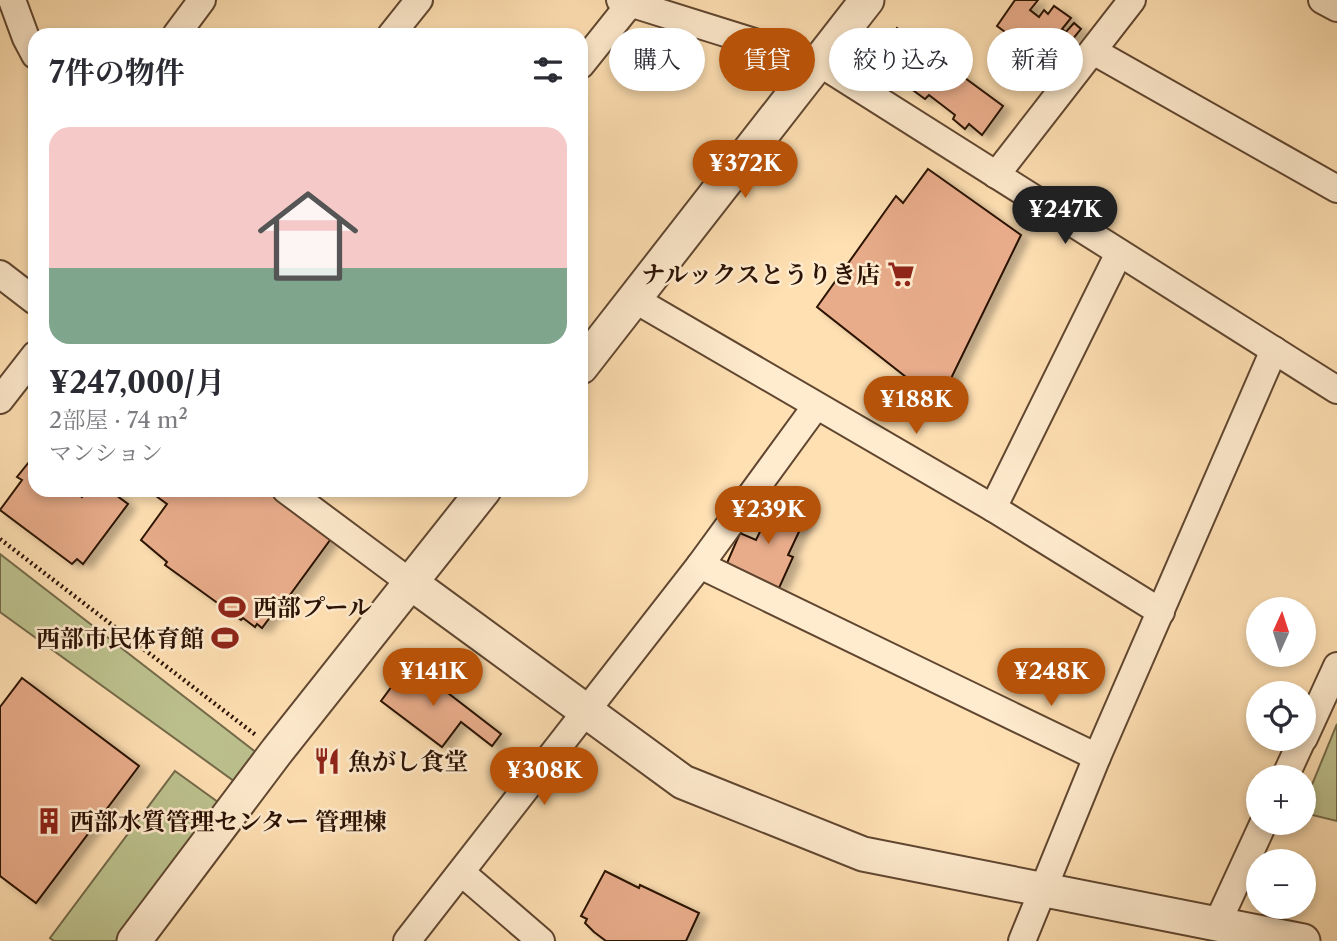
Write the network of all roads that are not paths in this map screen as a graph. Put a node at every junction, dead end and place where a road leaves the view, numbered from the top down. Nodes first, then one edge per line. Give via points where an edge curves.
1 (12, 0) edge
2 (202, 0) edge
3 (419, 0) edge
4 (867, 0) edge
5 (1132, 0) edge
6 (1322, 0) edge
7 (628, 1) edge
8 (1337, 8) edge
9 (181, 28) edge
10 (397, 28) edge
11 (28, 42) edge
12 (1093, 51) junction
13 (588, 55) edge
14 (818, 62) junction
15 (996, 175) junction
16 (1337, 189) edge
17 (1119, 253) junction
18 (0, 274) edge
19 (28, 296) edge
20 (635, 299) junction
21 (1274, 351) junction
22 (588, 358) edge
23 (28, 364) edge
24 (1337, 390) edge
25 (0, 400) edge
26 (816, 406) junction
27 (295, 497) edge
28 (479, 497) edge
29 (993, 508) junction
30 (700, 565) junction
31 (411, 583) junction
32 (1161, 612) junction
33 (1337, 666) edge
34 (1316, 710) edge
35 (589, 711) junction
36 (1097, 757) junction
37 (1258, 835) edge
38 (461, 873) junction
39 (1042, 890) junction
40 (1217, 924) junction
41 (134, 941) edge
42 (407, 941) edge
43 (541, 941) edge
44 (1022, 941) edge
45 (1303, 941) edge

1 - 11 street
2 - 9 street
3 - 10 street
4 - 14 street
5 - 12 street
6 - 8 street
7 - 13 street
7 - 14 street
12 - 15 street
12 - 16 street
14 - 15 street
14 - 20 street
15 - 17 street
17 - 21 street
17 - 29 street
18 - 19 street
20 - 22 street
20 - 26 street
21 - 24 street
21 - 32 street
23 - 25 street
26 - 29 street
26 - 30 street
27 - 31 street
28 - 31 street
29 - 32 street
30 - 35 street
30 - 36 street
31 - 35 street
31 - 41 street
32 - 36 street
33 - 34 street
35 - 38 street
35 - 39 street via 683,782 863,854
36 - 39 street
37 - 40 street
38 - 42 street
38 - 43 street
39 - 40 street
39 - 44 street
40 - 45 street

